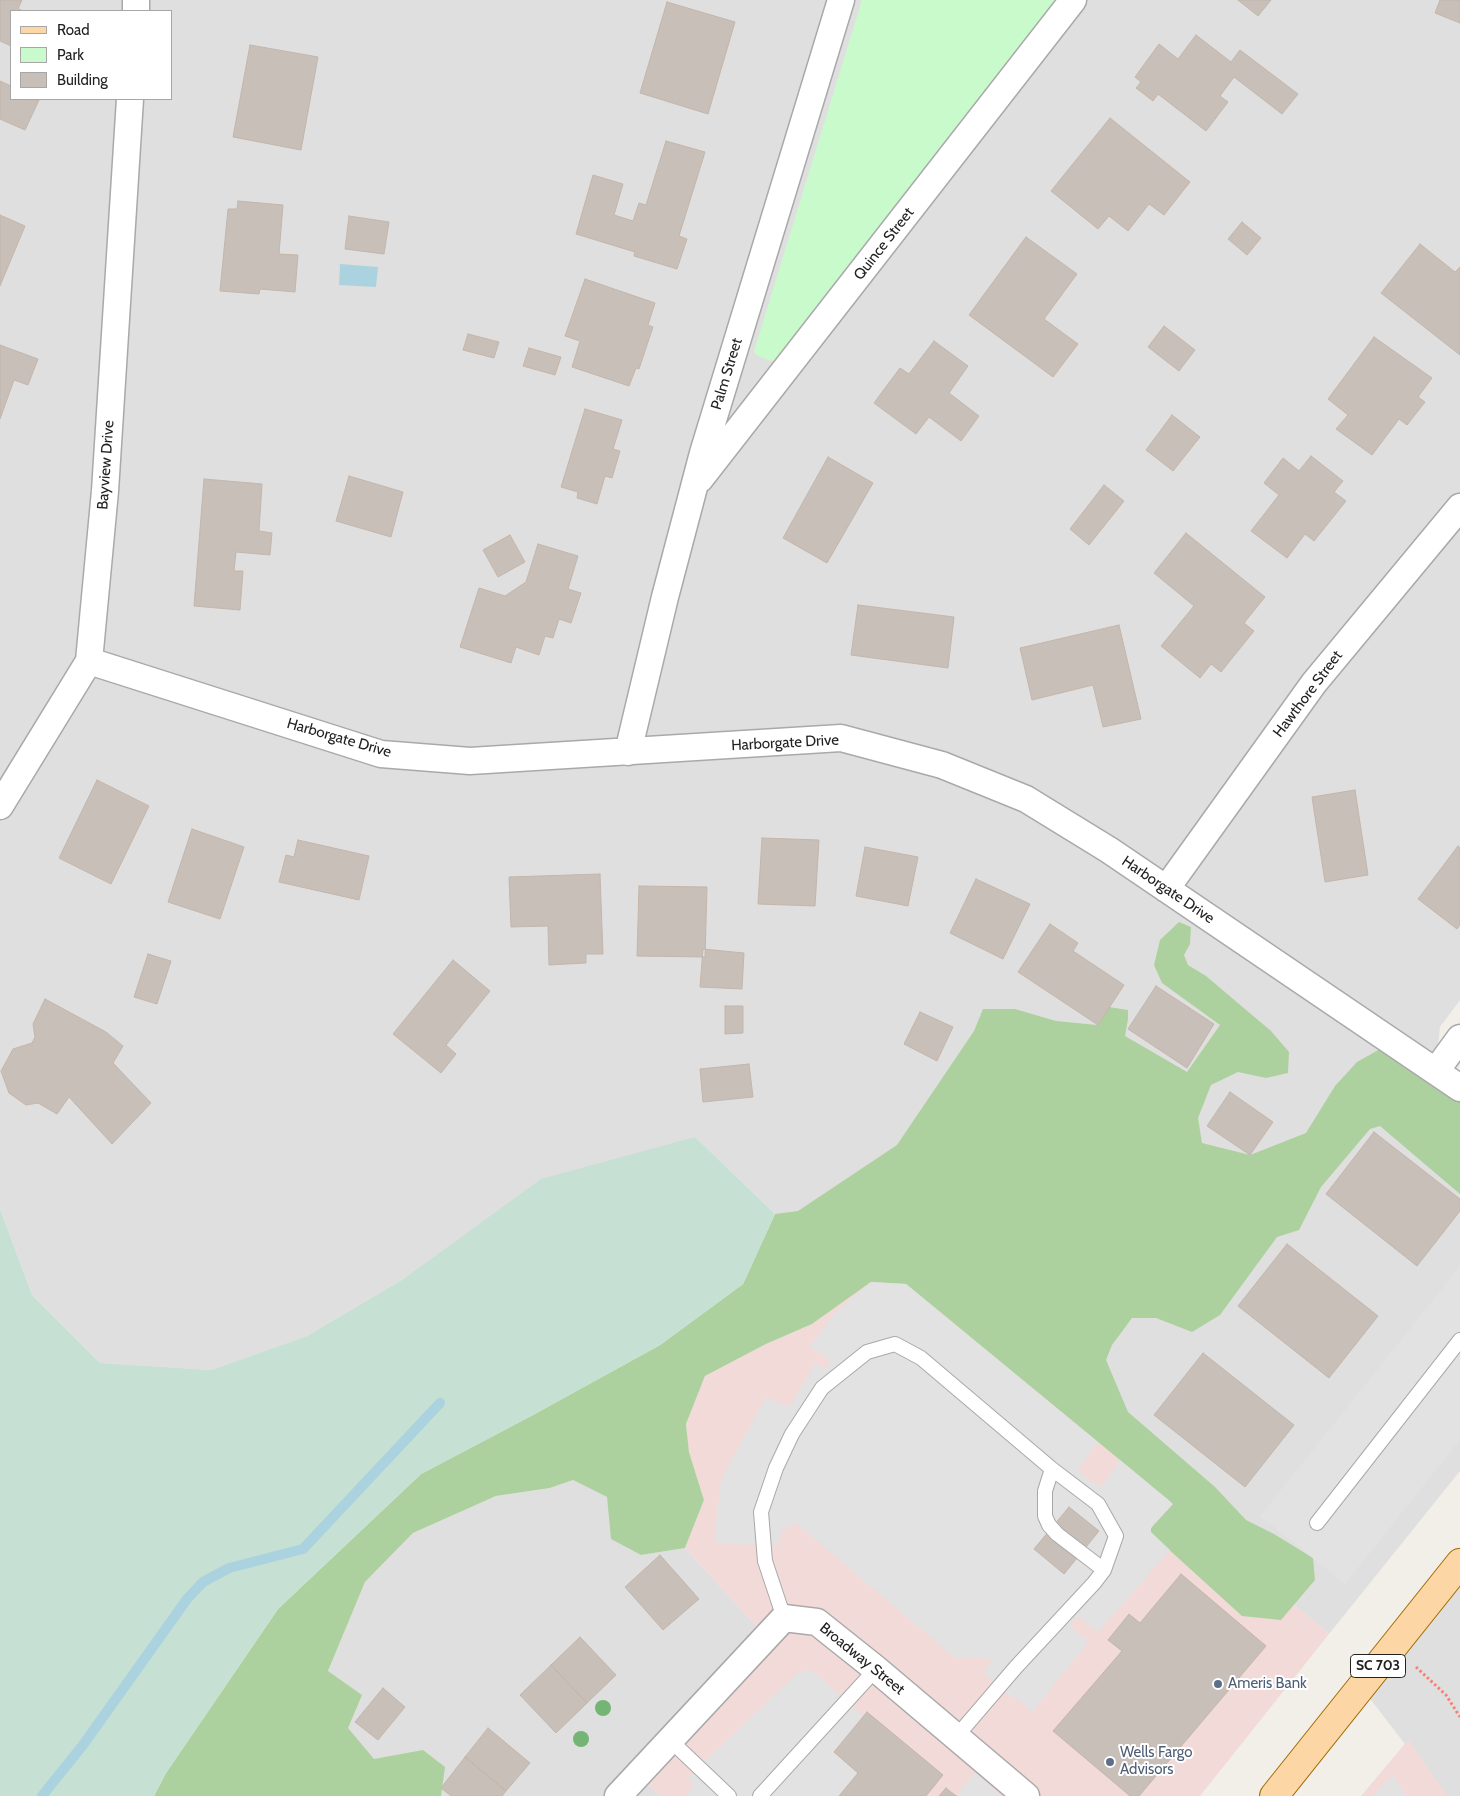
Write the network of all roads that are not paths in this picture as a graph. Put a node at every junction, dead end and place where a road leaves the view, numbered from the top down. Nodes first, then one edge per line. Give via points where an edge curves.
1 (841, 0) edge
2 (1073, 0) edge
3 (130, 100) edge
4 (693, 487) junction
5 (1460, 507) edge
6 (89, 660) junction
7 (628, 752) junction
8 (0, 806) edge
9 (1166, 889) junction
10 (1460, 1038) edge
11 (1436, 1071) junction
12 (1460, 1088) edge
13 (1460, 1340) edge
14 (1052, 1470) junction
15 (1317, 1523) dead end
16 (1460, 1563) edge
17 (1104, 1570) junction
18 (784, 1618) junction
19 (876, 1669) junction
20 (956, 1737) junction
21 (670, 1740) junction
22 (618, 1796) edge
23 (729, 1796) edge
24 (760, 1796) edge
25 (1026, 1796) edge
26 (1274, 1796) edge

1 - 4 street, Palm Street
2 - 4 street, Quince Street
3 - 6 street, Bayview Drive via 105,491
4 - 7 street, Palm Street
5 - 9 street, Hawthore Street via 1314,683
6 - 7 street, Harborgate Drive via 381,754 470,761
6 - 8 street, Bayview Drive
7 - 9 street, Harborgate Drive via 841,738 942,765 1026,799
9 - 11 street, Harborgate Drive
10 - 11 street
11 - 12 street, Harborgate Drive
13 - 15 lane
14 - 17 lane via 1045,1491 1045,1516 1049,1525
14 - 17 lane via 1098,1504 1116,1536
14 - 18 lane via 921,1358 895,1344 867,1352 822,1388 792,1434 761,1512 765,1562
16 - 26 main road, SC 703
17 - 20 lane
18 - 19 street, Broadway Street via 817,1622
18 - 21 street
19 - 20 street, Broadway Street
19 - 24 lane
20 - 25 street, Broadway Street
21 - 22 street
21 - 23 lane

